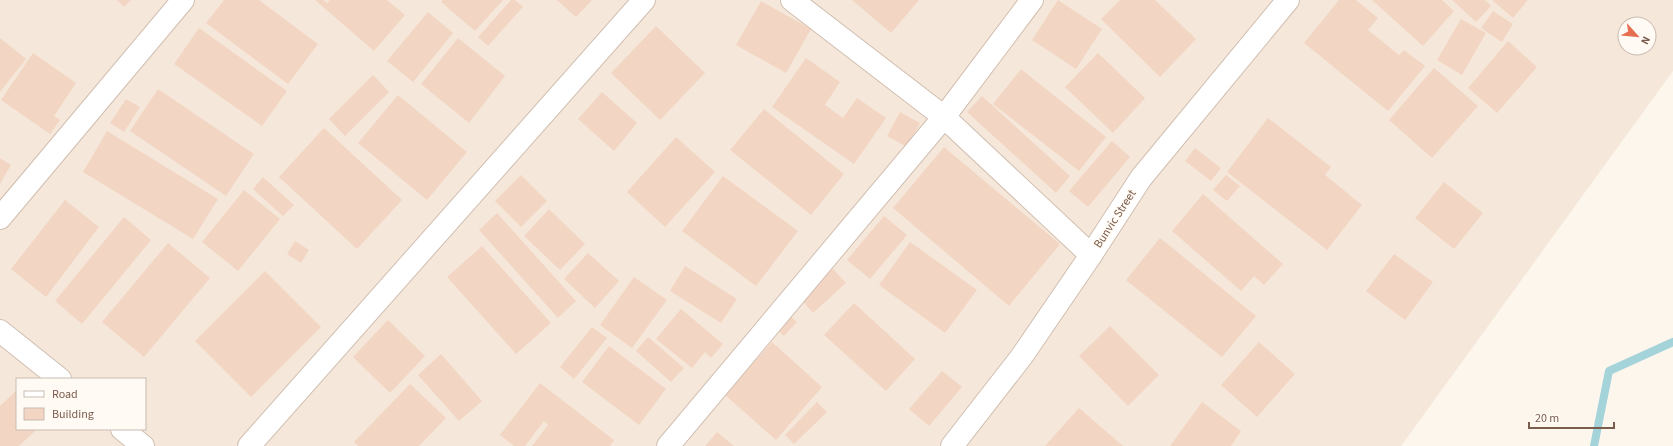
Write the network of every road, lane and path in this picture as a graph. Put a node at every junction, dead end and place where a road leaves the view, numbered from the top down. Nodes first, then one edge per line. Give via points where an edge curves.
1 (183, 0) edge
2 (644, 0) edge
3 (792, 0) edge
4 (1032, 0) edge
5 (1288, 0) edge
6 (944, 117) junction
7 (0, 218) edge
8 (1091, 255) junction
9 (0, 331) edge
10 (59, 378) edge
11 (123, 430) edge
12 (143, 446) edge
13 (249, 446) edge
14 (668, 446) edge
15 (952, 446) edge

1 - 7 street
2 - 13 street
3 - 6 street
4 - 6 street
5 - 8 street, Bunvic Street via 1141,178
6 - 8 street
6 - 14 street
8 - 15 street, Bunvic Street via 1022,356
9 - 10 street
11 - 12 street

